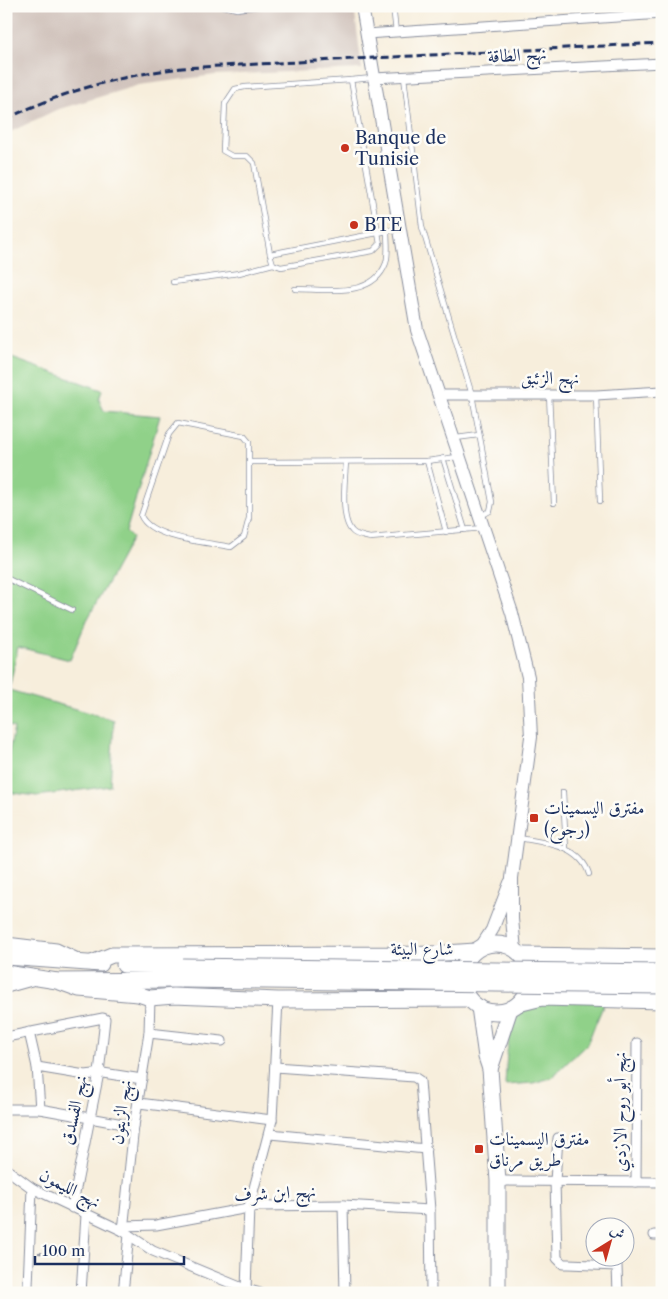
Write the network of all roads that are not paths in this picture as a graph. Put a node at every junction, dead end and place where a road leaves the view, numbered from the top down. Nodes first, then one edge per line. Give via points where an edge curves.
1 (223, 6) edge
2 (259, 6) edge
3 (362, 6) edge
4 (393, 6) edge
5 (662, 14) edge
6 (396, 32) junction
7 (366, 34) junction
8 (662, 63) edge
9 (404, 77) junction
10 (374, 78) junction
11 (351, 80) junction
12 (400, 228) junction
13 (387, 231) junction
14 (378, 233) junction
15 (270, 254) junction
16 (273, 264) junction
17 (173, 282) dead end
18 (295, 289) dead end
19 (662, 391) edge
20 (549, 394) junction
21 (439, 395) junction
22 (472, 395) junction
23 (596, 395) junction
24 (479, 435) junction
25 (452, 438) junction
26 (458, 456) junction
27 (443, 458) junction
28 (427, 461) junction
29 (251, 462) junction
30 (346, 462) junction
31 (600, 501) dead end
32 (554, 503) dead end
33 (482, 522) junction
34 (465, 530) junction
35 (446, 532) junction
36 (6, 578) edge
37 (72, 610) dead end
38 (563, 792) dead end
39 (518, 838) junction
40 (566, 849) junction
41 (589, 874) dead end
42 (512, 878) junction
43 (6, 945) edge
44 (478, 949) junction
45 (518, 953) junction
46 (6, 957) edge
47 (662, 957) edge
48 (86, 964) junction
49 (662, 972) edge
50 (6, 973) edge
51 (182, 973) junction
52 (32, 977) junction
53 (57, 981) junction
54 (6, 985) edge
55 (662, 986) edge
56 (150, 998) junction
57 (278, 1000) junction
58 (662, 1002) edge
59 (474, 1003) junction
60 (514, 1006) junction
61 (29, 1032) junction
62 (149, 1033) junction
63 (6, 1037) edge
64 (222, 1041) dead end
65 (637, 1043) dead end
66 (37, 1067) junction
67 (275, 1067) junction
68 (490, 1069) junction
69 (99, 1073) junction
70 (142, 1079) junction
71 (139, 1103) junction
72 (40, 1108) junction
73 (6, 1109) edge
74 (91, 1118) junction
75 (272, 1120) junction
76 (134, 1126) junction
77 (270, 1134) junction
78 (558, 1138) dead end
79 (426, 1148) junction
80 (7, 1171) edge
81 (498, 1181) junction
82 (555, 1181) junction
83 (636, 1182) junction
84 (662, 1182) edge
85 (32, 1188) junction
86 (343, 1205) junction
87 (249, 1207) junction
88 (72, 1208) junction
89 (430, 1210) junction
90 (86, 1215) junction
91 (125, 1231) junction
92 (28, 1286) dead end
93 (246, 1289) junction
94 (81, 1293) edge
95 (123, 1293) edge
96 (260, 1293) edge
97 (345, 1293) edge
98 (431, 1293) edge
99 (498, 1293) edge
100 (618, 1293) edge

1 - 2 lane via 237,9
3 - 7 main road
4 - 6 lane
5 - 6 street
6 - 7 street
7 - 10 main road
8 - 9 street, نهج الطاقة
9 - 10 street, نهج الطاقة
9 - 22 lane via 422,227
10 - 11 lane
10 - 12 main road
11 - 14 lane
11 - 15 lane via 245,87 235,89 225,104 223,151 232,156 247,156 254,164
12 - 13 lane
12 - 21 main road via 417,330
13 - 14 lane
13 - 18 lane via 386,262 380,274 367,286
14 - 15 lane
14 - 16 lane via 380,244 373,251 287,267
15 - 16 lane
16 - 17 lane via 239,273
19 - 23 street, نهج الزئبق
20 - 22 street, نهج الزئبق
20 - 23 street, نهج الزئبق
20 - 32 lane
21 - 22 street, نهج الزئبق
21 - 25 main road
22 - 24 lane
23 - 31 lane
24 - 25 lane
24 - 33 lane via 493,508
25 - 26 main road
26 - 27 lane
26 - 33 main road
27 - 28 lane
27 - 34 lane
28 - 30 lane
28 - 35 lane
29 - 29 lane via 249,442 244,436 178,423 169,434 143,521 157,532 232,547 244,537 249,518
29 - 30 lane
30 - 35 lane via 345,513 350,530 355,534 370,538
33 - 34 lane
33 - 39 main road via 512,614 528,677 531,737
34 - 35 lane
36 - 37 lane
38 - 40 lane
39 - 40 lane
39 - 42 main road
40 - 41 lane via 584,861
42 - 44 main road via 492,930
42 - 45 main road via 512,919
43 - 48 main road via 56,951
44 - 45 main road via 498,944
44 - 48 main road via 432,954 112,955
44 - 59 main road via 468,958 462,979 464,989
45 - 47 main road
45 - 60 main road via 527,964 530,975 525,996
46 - 48 main road
48 - 51 main road
49 - 51 main road, شارع البيئة, bridge
50 - 52 main road, شارع البيئة
51 - 53 main road, شارع البيئة
51 - 55 main road, bridge
52 - 53 main road, شارع البيئة
52 - 54 main road
53 - 56 main road via 79,989
56 - 57 main road
56 - 62 street, نهج الزيتون
57 - 59 main road
57 - 67 street
58 - 60 main road via 542,998
59 - 60 main road via 489,1011
59 - 68 main road
60 - 68 main road
61 - 63 street
61 - 66 street
61 - 69 street, نهج الفسدق via 104,1018
62 - 64 street
62 - 70 street, نهج الزيتون
65 - 83 street, نهج أبو روح الازدي
66 - 69 street via 85,1075
66 - 72 street
67 - 75 street
67 - 79 street via 417,1078 421,1085
68 - 81 main road
69 - 70 street
69 - 74 street, نهج الفسدق
70 - 71 street, نهج الزيتون
71 - 75 street
71 - 76 street, نهج الزيتون
72 - 73 street
72 - 74 street
74 - 76 street
74 - 88 street, نهج الفسدق
75 - 77 street
76 - 91 street, نهج الزيتون
77 - 79 street
77 - 87 street
78 - 82 street
79 - 89 street
80 - 85 street, نهج الليمون
81 - 82 street
81 - 99 main road
82 - 83 street
82 - 100 street via 556,1253 559,1261 617,1266
83 - 84 street
85 - 88 street, نهج الليمون
85 - 92 street
86 - 87 street, نهج ابن شرف
86 - 89 street, نهج ابن شرف
86 - 97 street
87 - 91 street, نهج ابن شرف
87 - 93 street
88 - 90 street, نهج الليمون
89 - 98 street
90 - 91 street, نهج الليمون
90 - 94 street
91 - 93 street, نهج الليمون via 153,1251
91 - 95 street, نهج الزيتون
93 - 96 street, نهج الليمون

